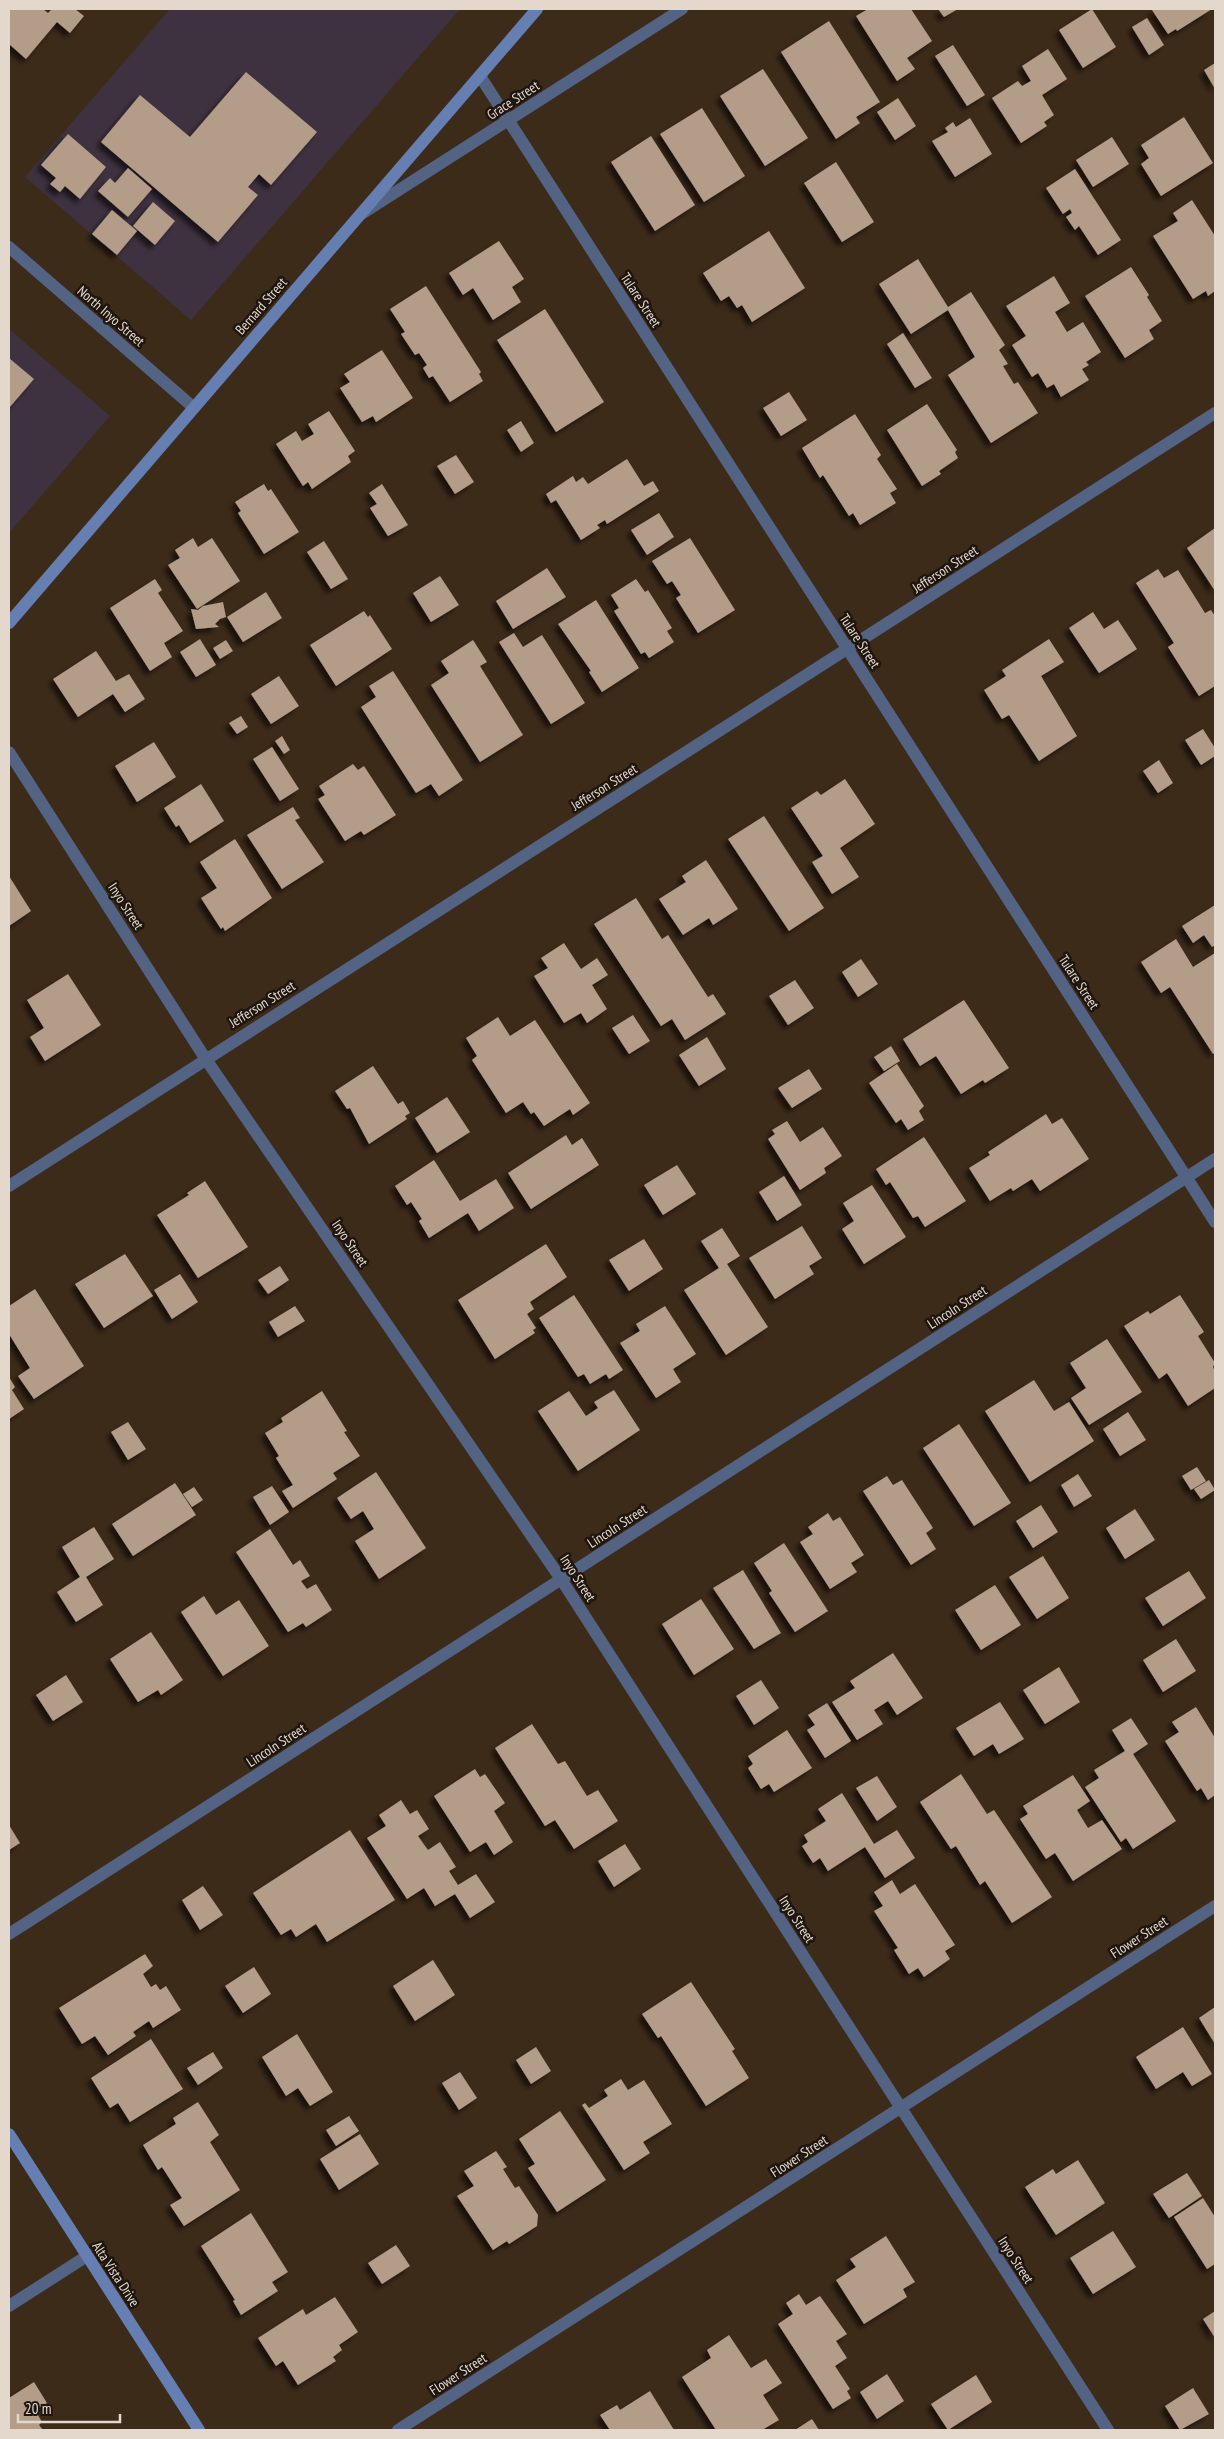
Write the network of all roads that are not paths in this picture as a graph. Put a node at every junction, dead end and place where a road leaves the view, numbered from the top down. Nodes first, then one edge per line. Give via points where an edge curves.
1 (537, 9) edge
2 (682, 9) edge
3 (480, 76) junction
4 (508, 121) junction
5 (359, 216) junction
6 (9, 247) edge
7 (193, 407) junction
8 (1215, 413) edge
9 (9, 623) edge
10 (848, 649) junction
11 (9, 752) edge
12 (205, 1058) junction
13 (1215, 1159) edge
14 (1187, 1178) junction
15 (9, 1186) edge
16 (1215, 1222) edge
17 (561, 1579) junction
18 (1215, 1906) edge
19 (9, 1934) edge
20 (901, 2108) junction
21 (9, 2134) edge
22 (87, 2256) junction
23 (9, 2306) edge
24 (199, 2430) edge
25 (398, 2430) edge
26 (1108, 2430) edge

1 - 3 street, Bernard Street
2 - 4 street, Grace Street
3 - 4 street, Tulare Street
3 - 5 street, Bernard Street
4 - 5 street, Grace Street
4 - 10 street, Tulare Street
5 - 7 street, Bernard Street
6 - 7 street, North Inyo Street
7 - 9 street, Bernard Street
8 - 10 street, Jefferson Street
10 - 12 street, Jefferson Street
10 - 14 street, Tulare Street
11 - 12 street, Inyo Street
12 - 15 street, Jefferson Street
12 - 17 street, Inyo Street
13 - 14 street, Lincoln Street
14 - 16 street, Tulare Street
14 - 17 street, Lincoln Street
17 - 19 street, Lincoln Street
17 - 20 street, Inyo Street
18 - 20 street, Flower Street
20 - 25 street, Flower Street
20 - 26 street, Inyo Street
21 - 22 street, Alta Vista Drive
22 - 23 street
22 - 24 street, Alta Vista Drive

